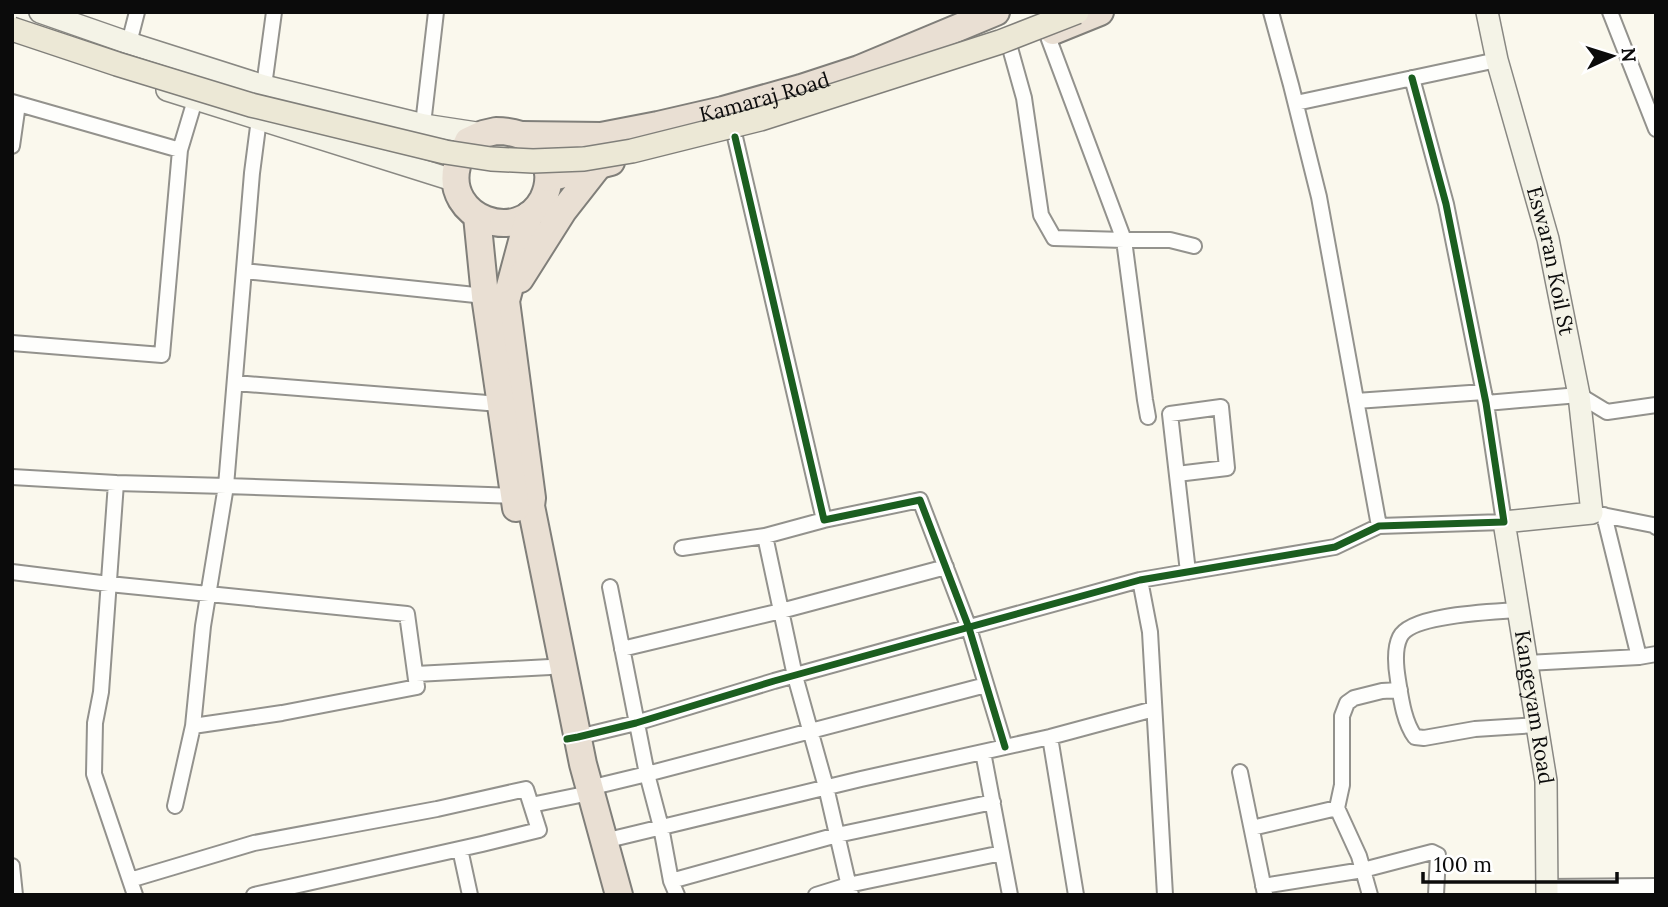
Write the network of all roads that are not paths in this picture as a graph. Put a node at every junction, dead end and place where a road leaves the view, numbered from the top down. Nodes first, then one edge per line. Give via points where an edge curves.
1 (40, 12) edge
2 (137, 12) edge
3 (274, 12) edge
4 (436, 12) edge
5 (1077, 12) edge
6 (1100, 12) edge
7 (1271, 12) edge
8 (1487, 12) edge
9 (1610, 12) edge
10 (12, 13) edge
11 (991, 13) edge
12 (1044, 23) edge
13 (12, 29) edge
14 (12, 37) edge
15 (129, 43) junction
16 (1010, 48) junction
17 (1497, 60) junction
18 (1412, 78) junction
19 (264, 86) junction
20 (195, 100) junction
21 (15, 103) edge
22 (1296, 103) junction
23 (259, 119) junction
24 (424, 125) junction
25 (1656, 129) edge
26 (483, 134) junction
27 (522, 135) junction
28 (601, 136) junction
29 (735, 137) junction
30 (12, 146) edge
31 (180, 150) junction
32 (599, 165) junction
33 (414, 168) junction
34 (549, 177) junction
35 (456, 181) junction
36 (529, 215) junction
37 (477, 216) junction
38 (1124, 240) junction
39 (1194, 246) dead end
40 (244, 271) junction
41 (496, 299) junction
42 (12, 342) edge
43 (235, 383) junction
44 (1579, 395) junction
45 (1485, 397) junction
46 (1356, 401) junction
47 (500, 404) junction
48 (1656, 405) edge
49 (1148, 417) dead end
50 (1177, 474) junction
51 (12, 477) edge
52 (116, 483) junction
53 (226, 486) junction
54 (522, 497) junction
55 (1598, 514) junction
56 (824, 520) junction
57 (1504, 522) junction
58 (1378, 526) junction
59 (1656, 527) edge
60 (765, 536) junction
61 (682, 548) dead end
62 (946, 567) junction
63 (12, 572) edge
64 (1188, 572) junction
65 (1140, 580) junction
66 (109, 584) junction
67 (610, 587) dead end
68 (209, 594) junction
69 (1518, 610) junction
70 (781, 611) junction
71 (969, 628) junction
72 (622, 649) junction
73 (1656, 654) edge
74 (1639, 657) junction
75 (1527, 663) junction
76 (550, 667) junction
77 (416, 674) junction
78 (795, 676) junction
79 (986, 685) junction
80 (1400, 690) junction
81 (1154, 709) junction
82 (636, 723) junction
83 (1536, 724) junction
84 (193, 726) junction
85 (810, 731) junction
86 (1051, 737) junction
87 (572, 738) junction
88 (1005, 747) junction
89 (983, 752) junction
90 (1240, 772) dead end
91 (647, 774) junction
92 (826, 788) junction
93 (585, 791) junction
94 (992, 802) junction
95 (531, 805) junction
96 (176, 806) dead end
97 (1338, 808) junction
98 (661, 827) junction
99 (1252, 828) junction
100 (837, 835) junction
101 (604, 841) junction
102 (460, 849) junction
103 (1002, 853) junction
104 (12, 866) edge
105 (1363, 870) junction
106 (130, 880) junction
107 (1656, 886) edge
108 (674, 888) edge
109 (850, 890) edge
110 (1264, 890) edge
111 (1547, 891) edge
112 (15, 895) edge
113 (135, 895) edge
114 (254, 895) edge
115 (470, 895) edge
116 (607, 895) edge
117 (619, 895) edge
118 (816, 895) edge
119 (1010, 895) edge
120 (1076, 895) edge
121 (1165, 895) edge
122 (1370, 895) edge
123 (1436, 895) edge

1 - 15 main road
2 - 15 street
3 - 19 street
4 - 24 street
5 - 13 main road, bridge via 1000,42 760,119 632,151 533,161 445,152 251,105
6 - 12 highway
7 - 22 street
8 - 17 main road, Eswaran Koil St
9 - 25 street
10 - 12 main road via 237,92 449,142 529,149 632,141 753,111 984,35
11 - 28 highway, Kamaraj Road via 801,88
12 - 16 highway
12 - 38 street
14 - 20 main road
15 - 19 main road
16 - 29 highway
16 - 38 street via 1024,98 1041,215 1054,238
17 - 18 street
17 - 44 main road, Eswaran Koil St via 1548,239
18 - 22 street
18 - 45 street via 1446,204
19 - 24 main road
20 - 23 main road
20 - 31 street
21 - 30 street
21 - 31 street
22 - 46 street via 1319,197
23 - 33 main road
23 - 40 street
24 - 26 main road
24 - 33 street
26 - 27 highway via 509,131
26 - 35 highway via 468,141
27 - 28 highway, Kamaraj Road
27 - 34 highway via 542,152
28 - 32 highway
29 - 32 highway
29 - 56 street
31 - 42 street via 162,355
32 - 34 highway
32 - 41 highway
33 - 35 main road
34 - 36 highway via 540,205
35 - 37 highway via 466,206
36 - 37 highway via 503,223
36 - 41 highway
37 - 41 highway
38 - 39 street via 1170,240
38 - 49 street
40 - 41 street
40 - 43 street
41 - 47 highway
41 - 54 highway
43 - 47 street
43 - 53 street
44 - 45 street
44 - 48 street via 1607,412
44 - 55 main road, Eswaran Koil St
45 - 46 street
45 - 57 street
46 - 58 street
47 - 54 highway
50 - 50 street via 1170,414 1221,407 1227,468
50 - 64 street
51 - 52 street
52 - 53 street
52 - 66 street
53 - 54 street
53 - 68 street
54 - 76 highway
54 - 87 highway via 531,506
55 - 57 main road
55 - 59 street
55 - 74 street
56 - 60 street
56 - 62 street via 920,500
57 - 58 street
57 - 69 main road, Kangeyam Road
58 - 64 street via 1335,547
60 - 61 street
60 - 70 street
62 - 70 street
62 - 71 street
63 - 66 street
64 - 65 street
65 - 71 street
65 - 81 street via 1150,632
66 - 68 street
66 - 106 street via 94,774
67 - 72 street
68 - 77 street via 407,614
68 - 84 street
69 - 75 main road, Kangeyam Road
69 - 80 street via 1439,618 1408,629 1397,647
70 - 72 street
70 - 78 street
71 - 78 street
71 - 79 street
72 - 82 street
73 - 74 street
74 - 75 street
75 - 83 main road, Kangeyam Road
76 - 77 street
76 - 87 highway
77 - 84 street via 417,687
78 - 82 street
78 - 85 street
79 - 85 street
79 - 88 street
80 - 83 street via 1415,737
80 - 97 street via 1368,693 1346,703
81 - 86 street
81 - 121 street
82 - 87 street
82 - 91 street
83 - 111 main road, Kangeyam Road via 1546,781
84 - 96 street
85 - 91 street
85 - 92 street
86 - 88 street
86 - 120 street
87 - 93 highway
88 - 89 street
89 - 92 street
89 - 94 street
90 - 99 street
91 - 93 street
91 - 98 street
92 - 98 street
92 - 100 street
93 - 95 street
93 - 101 highway
93 - 116 highway
94 - 100 street
94 - 103 street
95 - 102 street via 539,830
95 - 106 street via 526,789 254,843
97 - 99 street
97 - 105 street
98 - 101 street
98 - 108 street
99 - 110 street
100 - 108 street
100 - 109 street
101 - 117 highway
102 - 114 street
102 - 115 street
103 - 109 street
103 - 119 street
104 - 112 street
105 - 110 street
105 - 122 street
105 - 123 street via 1432,852 1438,855
106 - 113 street
107 - 111 street
109 - 118 street

